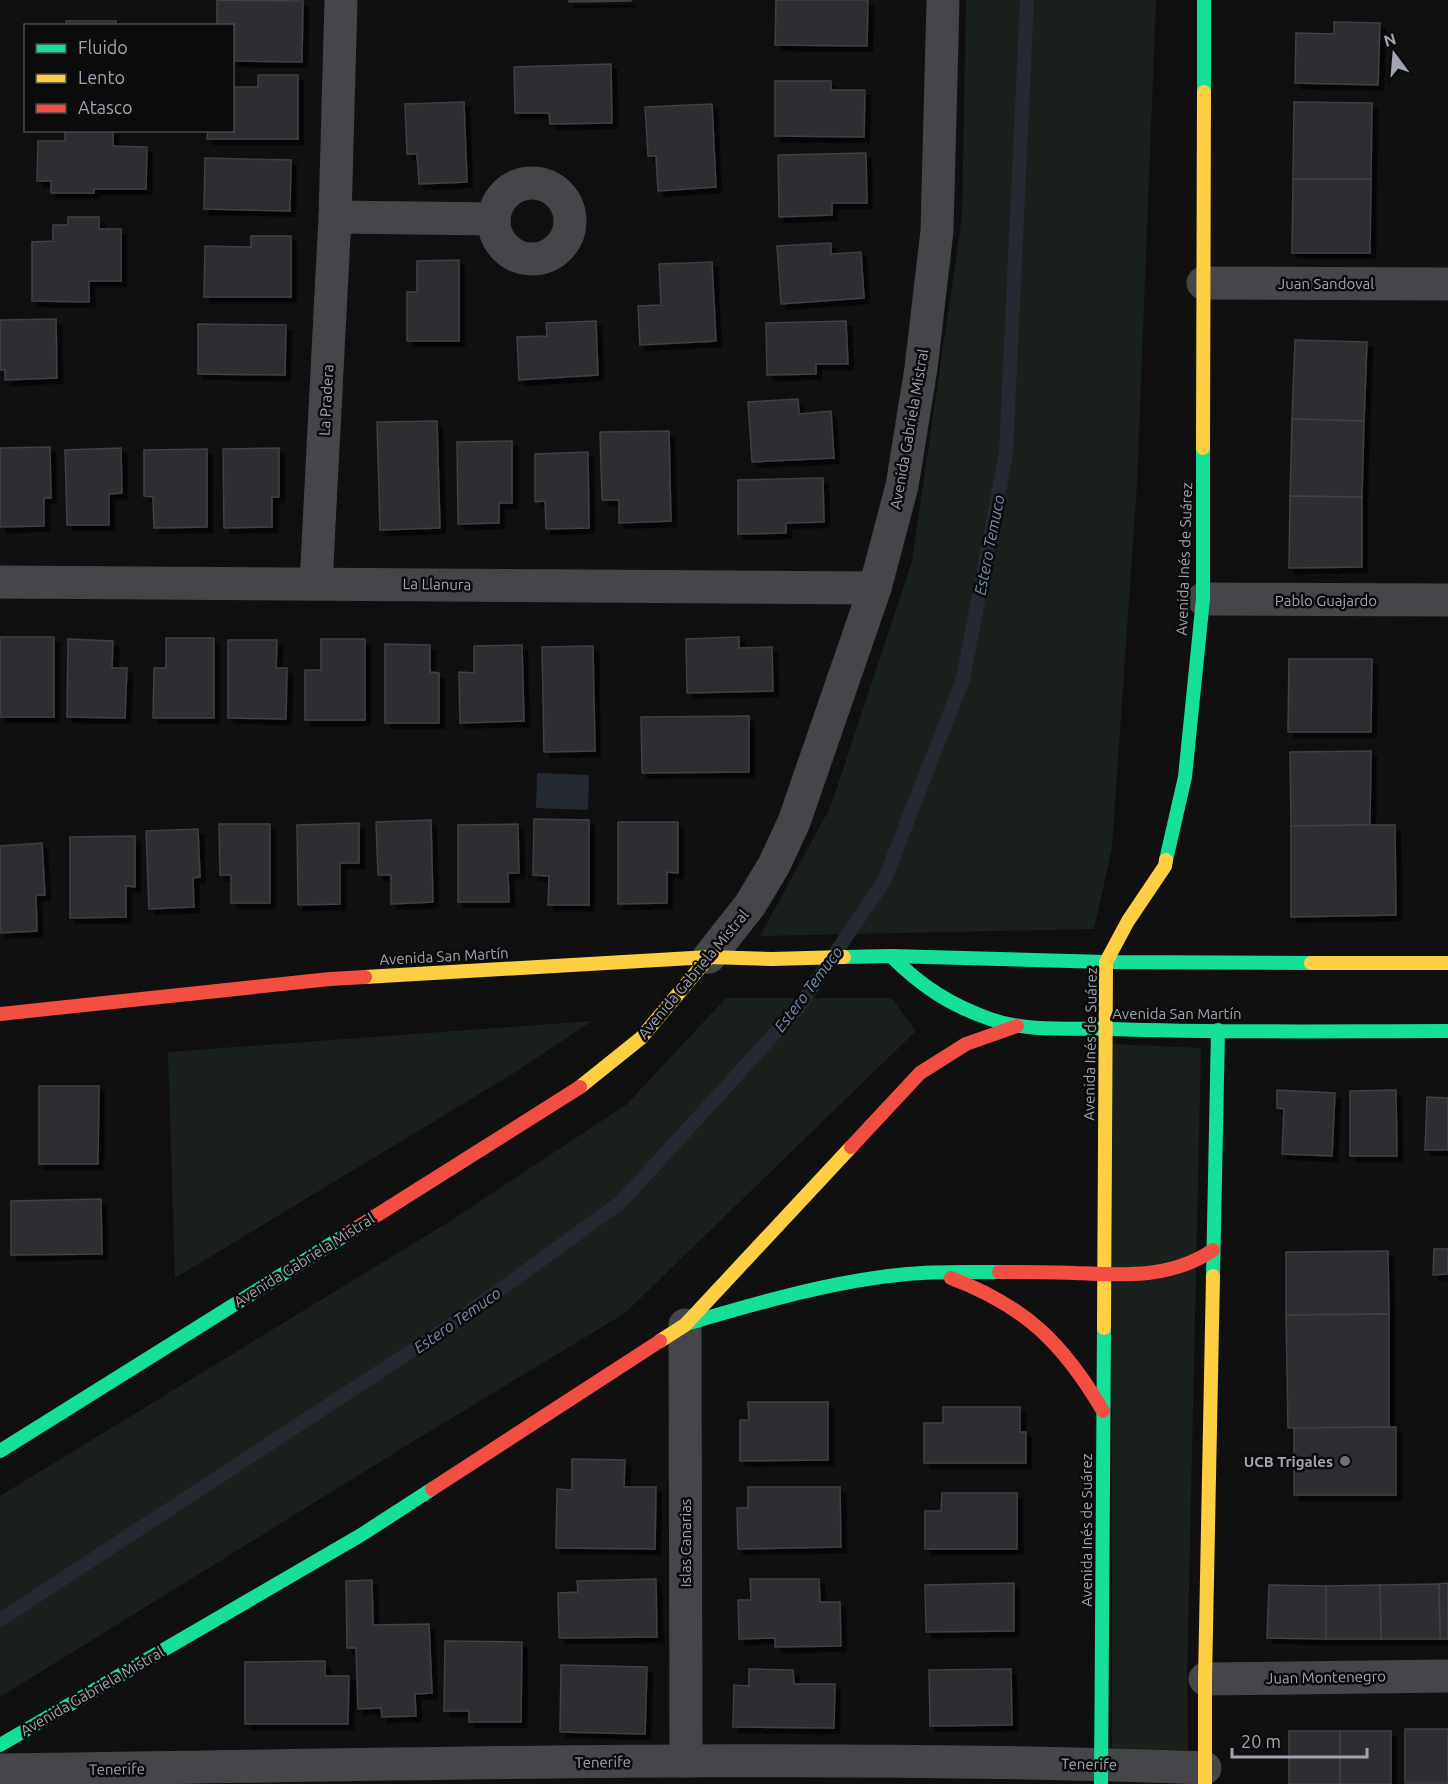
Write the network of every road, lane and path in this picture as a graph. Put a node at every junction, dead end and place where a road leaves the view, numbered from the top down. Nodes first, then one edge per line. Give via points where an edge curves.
1 (341, 0) edge
2 (943, 0) edge
3 (1204, 0) edge
4 (335, 217) junction
5 (494, 219) dead end
6 (1203, 283) junction
7 (1448, 284) edge
8 (0, 582) edge
9 (316, 583) junction
10 (875, 588) junction
11 (1203, 599) junction
12 (1448, 600) edge
13 (891, 956) junction
14 (709, 957) junction
15 (1106, 962) junction
16 (1448, 963) edge
17 (0, 1014) edge
18 (1017, 1026) junction
19 (1106, 1030) junction
20 (1218, 1030) junction
21 (1448, 1031) edge
22 (1213, 1250) junction
23 (935, 1273) junction
24 (1104, 1274) junction
25 (685, 1325) junction
26 (1103, 1411) junction
27 (0, 1451) edge
28 (1448, 1676) edge
29 (1205, 1679) junction
30 (0, 1745) edge
31 (686, 1761) junction
32 (0, 1770) edge
33 (1101, 1774) edge
34 (1205, 1776) edge

1 - 4 street, La Pradera
2 - 10 street, Avenida Gabriela Mistral via 937,231 902,486
3 - 6 main road, Avenida Inés de Suárez
4 - 5 street
4 - 9 street, La Pradera
6 - 7 street, Juan Sandoval
6 - 11 main road, Avenida Inés de Suárez
8 - 9 street, La Llanura
9 - 10 street, La Llanura
10 - 14 street, Avenida Gabriela Mistral via 794,822 750,905
11 - 12 street, Pablo Guajardo
11 - 15 main road, Avenida Inés de Suárez via 1185,777 1165,866
13 - 14 main road, Avenida San Martín
13 - 15 main road, Avenida San Martín
13 - 18 main road, Avenida San Martín via 940,997
14 - 17 main road, Avenida San Martín via 330,979
14 - 27 main road, Avenida Gabriela Mistral via 641,1038 573,1093
15 - 16 main road, Avenida San Martín
15 - 19 main road, Avenida Inés de Suárez
18 - 19 main road, Avenida San Martín
18 - 25 main road, Avenida Gabriela Mistral via 952,1050 920,1073
19 - 20 main road, Avenida San Martín
19 - 24 main road, Avenida Inés de Suárez
20 - 21 main road, Avenida San Martín
20 - 22 main road
22 - 24 main road via 1195,1262 1172,1269
22 - 29 main road
23 - 24 main road
23 - 25 main road via 853,1281 798,1292
23 - 26 main road via 993,1295 1046,1332 1087,1382
24 - 26 main road, Avenida Inés de Suárez
25 - 30 main road, Avenida Gabriela Mistral via 361,1535
25 - 31 street, Islas Canarias
26 - 33 main road, Avenida Inés de Suárez
28 - 29 street, Juan Montenegro
29 - 34 main road
31 - 32 street, Tenerife
31 - 33 street, Tenerife
33 - 34 street, Tenerife

